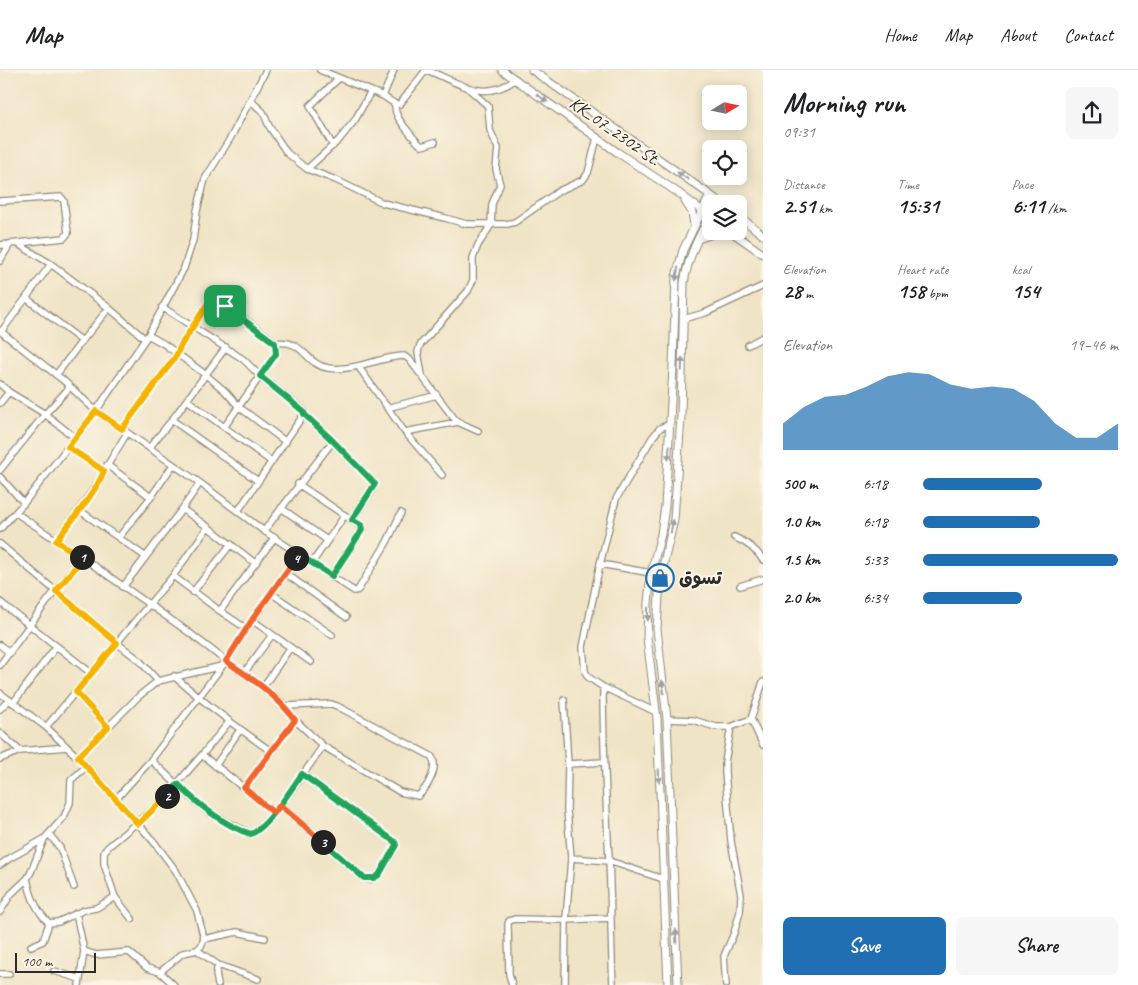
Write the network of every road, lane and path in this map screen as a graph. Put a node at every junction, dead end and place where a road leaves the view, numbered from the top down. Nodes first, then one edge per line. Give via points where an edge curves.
1 (266, 70) edge
2 (320, 70) edge
3 (394, 70) edge
4 (427, 70) edge
5 (502, 70) edge
6 (532, 70) edge
7 (339, 78) junction
8 (516, 80) junction
9 (469, 89) junction
10 (371, 91) junction
11 (382, 96) junction
12 (250, 100) junction
13 (396, 104) junction
14 (597, 138) junction
15 (435, 142) dead end
16 (333, 146) junction
17 (307, 169) junction
18 (680, 194) junction
19 (710, 195) edge
20 (0, 201) edge
21 (702, 211) joint
22 (747, 222) edge
23 (491, 225) junction
24 (694, 228) junction
25 (702, 232) edge
26 (763, 235) edge
27 (702, 238) edge
28 (698, 239) junction
29 (743, 240) edge
30 (10, 244) junction
31 (18, 244) junction
32 (0, 245) edge
33 (763, 254) edge
34 (0, 261) edge
35 (50, 264) junction
36 (763, 286) edge
37 (26, 298) junction
38 (162, 307) junction
39 (108, 308) junction
40 (683, 319) junction
41 (193, 326) junction
42 (675, 330) junction
43 (1, 332) edge
44 (683, 332) junction
45 (146, 337) junction
46 (763, 337) edge
47 (82, 340) junction
48 (275, 343) junction
49 (748, 344) dead end
50 (226, 347) junction
51 (177, 354) junction
52 (358, 366) junction
53 (206, 375) junction
54 (422, 375) junction
55 (56, 376) junction
56 (260, 376) junction
57 (0, 384) edge
58 (70, 387) junction
59 (9, 392) junction
60 (437, 395) junction
61 (187, 400) junction
62 (0, 403) edge
63 (239, 407) junction
64 (388, 408) junction
65 (96, 411) junction
66 (45, 414) junction
67 (304, 414) junction
68 (172, 420) junction
69 (458, 422) junction
70 (670, 424) junction
71 (225, 426) junction
72 (124, 431) junction
73 (478, 431) dead end
74 (405, 432) junction
75 (74, 437) junction
76 (333, 441) junction
77 (286, 442) junction
78 (68, 447) junction
79 (149, 448) junction
80 (272, 462) junction
81 (107, 465) junction
82 (173, 465) junction
83 (0, 470) edge
84 (104, 471) junction
85 (442, 475) dead end
86 (0, 477) edge
87 (258, 481) junction
88 (200, 483) junction
89 (298, 484) junction
90 (151, 496) junction
91 (24, 504) junction
92 (281, 508) junction
93 (182, 509) junction
94 (79, 510) junction
95 (238, 511) junction
96 (16, 513) junction
97 (400, 513) dead end
98 (345, 515) junction
99 (352, 520) junction
100 (208, 527) junction
101 (0, 528) edge
102 (264, 531) junction
103 (119, 537) junction
104 (275, 537) junction
105 (734, 537) dead end
106 (327, 540) junction
107 (56, 541) junction
108 (0, 544) edge
109 (231, 544) junction
110 (298, 554) junction
111 (146, 557) junction
112 (83, 558) junction
113 (763, 560) edge
114 (255, 563) junction
115 (312, 563) junction
116 (600, 564) junction
117 (651, 572) junction
118 (285, 573) junction
119 (173, 576) junction
120 (332, 576) junction
121 (763, 579) edge
122 (740, 586) dead end
123 (123, 587) junction
124 (56, 591) junction
125 (193, 592) junction
126 (271, 593) junction
127 (0, 602) edge
128 (149, 605) junction
129 (220, 611) junction
130 (346, 617) dead end
131 (252, 620) junction
132 (30, 626) junction
133 (247, 629) junction
134 (272, 635) junction
135 (332, 635) dead end
136 (117, 643) junction
137 (0, 645) edge
138 (56, 646) junction
139 (290, 648) junction
140 (10, 653) junction
141 (311, 662) dead end
142 (224, 664) junction
143 (0, 665) edge
144 (91, 673) junction
145 (244, 673) junction
146 (174, 676) junction
147 (158, 680) junction
148 (763, 683) edge
149 (263, 686) junction
150 (603, 687) junction
151 (0, 692) edge
152 (76, 692) junction
153 (198, 698) junction
154 (564, 700) dead end
155 (11, 701) junction
156 (286, 706) junction
157 (0, 709) edge
158 (656, 712) junction
159 (667, 719) junction
160 (751, 719) junction
161 (295, 720) junction
162 (229, 722) junction
163 (46, 727) junction
164 (108, 727) junction
165 (731, 727) junction
166 (240, 730) junction
167 (0, 733) edge
168 (763, 745) edge
169 (323, 746) junction
170 (67, 747) junction
171 (20, 751) junction
172 (272, 752) junction
173 (202, 755) junction
174 (78, 757) junction
175 (0, 759) edge
176 (151, 760) junction
177 (604, 762) junction
178 (568, 764) junction
179 (88, 766) junction
180 (215, 766) junction
181 (302, 774) junction
182 (178, 784) junction
183 (244, 788) junction
184 (116, 799) junction
185 (280, 805) junction
186 (274, 813) junction
187 (138, 824) junction
188 (49, 834) junction
189 (44, 839) junction
190 (570, 858) junction
191 (609, 861) junction
192 (0, 865) edge
193 (663, 878) junction
194 (26, 879) junction
195 (74, 886) dead end
196 (115, 897) junction
197 (0, 912) edge
198 (76, 913) junction
199 (610, 918) junction
200 (132, 919) dead end
201 (566, 920) junction
202 (49, 923) junction
203 (265, 938) dead end
204 (204, 939) junction
205 (30, 946) dead end
206 (197, 950) junction
207 (84, 951) junction
208 (218, 965) junction
209 (54, 971) dead end
210 (160, 972) junction
211 (0, 974) edge
212 (9, 974) dead end
213 (258, 979) dead end
214 (80, 982) edge
215 (174, 985) edge
216 (218, 985) edge
217 (512, 985) edge
218 (565, 985) edge
219 (613, 985) edge
220 (668, 985) edge
221 (678, 985) edge
222 (726, 985) edge

1 - 12 street
2 - 7 street
3 - 11 street
4 - 9 street
4 - 13 street via 402,102
5 - 8 main road, KK_07_2302 St.
19 -> 6 main road, KK_07_2302 St.
7 - 10 street
7 - 16 street via 310,106
8 - 9 street via 490,91
8 -> 14 main road, KK_07_2302 St.
9 - 23 street via 488,106 490,130 498,148 496,169 500,185 492,204
10 - 11 street
10 - 16 street via 355,120
11 - 13 street
12 - 17 street via 263,112 287,153
12 - 38 street via 205,179 189,254
13 - 15 street via 398,119 418,144
14 - 18 main road, KK_07_2302 St.
14 - 23 street via 588,173 583,180 559,191 515,222
16 - 17 street
17 - 23 street via 383,203 466,224
18 - 21 main road, KK_07_2302 St.
18 - 24 main road via 692,212
20 - 31 street via 63,199 67,236
21 - 24 main road
22 - 26 main road
23 - 54 street via 473,258 473,280 468,291 420,345
24 -> 42 main road via 682,250 676,273
25 - 28 main road
27 - 28 main road
28 - 40 main road via 686,268
29 - 33 main road
30 - 31 street
30 - 32 street
30 - 34 street
31 - 35 street
35 - 37 street
35 - 39 street
36 - 40 street via 705,313
37 - 43 street
37 - 47 street
38 - 41 street
38 - 45 street
39 - 45 street
39 - 47 street
40 - 44 main road
41 - 48 street via 213,300
41 - 50 street
41 - 51 street
42 - 44 main road
42 - 70 main road
43 - 55 street
159 -> 44 main road via 658,654 657,607 660,578 674,520
45 - 51 street via 164,344
45 - 65 street
46 - 49 street
47 - 55 street
48 - 52 street via 292,343 325,368
48 - 56 street via 276,354
50 - 53 street
50 - 56 street
51 - 53 street
51 - 72 street
52 - 54 street via 404,356
52 - 64 street
53 - 61 street
53 - 63 street
54 - 60 street
55 - 58 street
56 - 63 street
56 - 67 street
57 - 59 street
58 - 65 street
58 - 66 street
59 - 62 street
59 - 66 street
60 - 64 street
60 - 69 street
61 - 68 street
61 - 71 street
63 - 71 street
63 - 77 street
64 - 74 street
65 - 72 street
65 - 75 street
66 - 75 street
66 - 83 street
67 - 76 street
67 - 77 street
68 - 79 street
68 - 87 street
69 - 73 street
69 - 74 street
70 - 116 street via 660,428 652,438 616,499
70 -> 117 main road via 664,513
71 - 80 street
72 - 79 street
72 - 81 street
74 - 85 street
75 - 78 street
76 - 89 street
76 - 99 street via 375,484
77 - 80 street
78 - 84 street
78 - 91 street
79 - 82 street
80 - 87 street
81 - 84 street
81 - 90 street
82 - 88 street
82 - 90 street
84 - 94 street
86 - 91 street
87 - 95 street
88 - 93 street
88 - 95 street
89 - 92 street
89 - 98 street
90 - 103 street
91 - 96 street
92 - 102 street
92 - 106 street
93 - 100 street
93 - 111 street
94 - 103 street
94 - 107 street
95 - 102 street
96 - 101 street
96 - 107 street
97 - 120 street via 358,590 354,591
98 - 99 street
98 - 106 street
99 - 120 street via 361,525 362,530
100 - 109 street
100 - 119 street
102 - 104 street
103 - 111 street
104 - 110 street
104 - 114 street
105 - 113 street via 754,548
106 - 115 street
107 - 112 street
108 - 124 street
109 - 114 street
109 - 125 street
110 - 115 street
110 - 118 street
111 - 123 street
112 - 123 street
112 - 124 street
114 - 129 street
115 - 120 street
116 - 117 street
116 - 150 street via 583,658 588,677
117 -> 158 main road via 647,638
118 - 126 street
118 - 130 street
119 - 125 street
119 - 128 street
121 - 122 street
123 - 128 street
124 - 132 street
124 - 136 street
125 - 129 street
126 - 131 street
126 - 135 street
127 - 132 street
128 - 136 street
128 - 142 street via 188,631
129 - 133 street
131 - 133 street
131 - 134 street
132 - 138 street
132 - 140 street
133 - 142 street
134 - 139 street
134 - 145 street
136 - 144 street
136 - 147 street
137 - 140 street
138 - 144 street
138 - 155 street
139 - 141 street
139 - 149 street
140 - 143 street
142 - 145 street
142 - 146 street
142 - 153 street
144 - 152 street
145 - 149 street
146 - 147 street
146 - 153 street
147 - 164 street
148 - 160 street
149 - 156 street
150 - 158 street
150 - 177 street
151 - 155 street
152 - 163 street
152 - 164 street
153 - 162 street
153 - 176 street
154 - 178 street
155 - 157 street
155 - 163 street
156 - 161 street
156 - 169 street via 337,706 431,756 434,767 424,790 418,796 410,795
158 -> 193 main road
159 - 165 street
221 -> 159 main road
160 - 165 street
160 - 168 street
161 - 169 street
161 - 172 street
162 - 166 street
162 - 173 street
163 - 170 street
164 - 174 street
165 - 222 street via 725,772 730,841 741,904 724,956
166 - 172 street
166 - 180 street
167 - 171 street
169 - 181 street
170 - 171 street
170 - 174 street
171 - 175 street
172 - 183 street
173 - 180 street
173 - 182 street
174 - 179 street
176 - 182 street
176 - 184 street
177 - 178 street
177 - 191 street
178 - 190 street via 566,799
179 - 184 street
179 - 188 street via 71,780 69,808
180 - 183 street
181 - 185 street
181 - 185 street via 395,842 395,848 379,875 364,878
182 - 186 street via 210,813 249,834
182 - 187 street
183 - 186 street
184 - 187 street
185 - 186 street
187 - 196 street via 104,852 104,864
187 - 204 street via 176,871 197,911
188 - 189 street
188 - 195 street via 60,848
189 - 192 street
189 - 194 street
190 - 191 street
190 - 201 street
191 - 193 street
191 - 199 street
193 - 220 main road
194 - 197 street
194 - 202 street via 34,904
196 - 198 street via 96,908
196 - 200 street
198 - 202 street
198 - 207 street
199 - 201 street
199 - 219 street
201 - 217 street via 509,921
201 - 218 street
202 - 205 street via 43,940
203 - 204 street via 237,932
204 - 206 street
206 - 208 street
206 - 210 street via 183,953
207 - 210 street via 96,955 129,952 147,968
207 - 214 street
208 - 213 street
208 - 216 street
209 - 214 street
210 - 215 street
211 - 212 street

